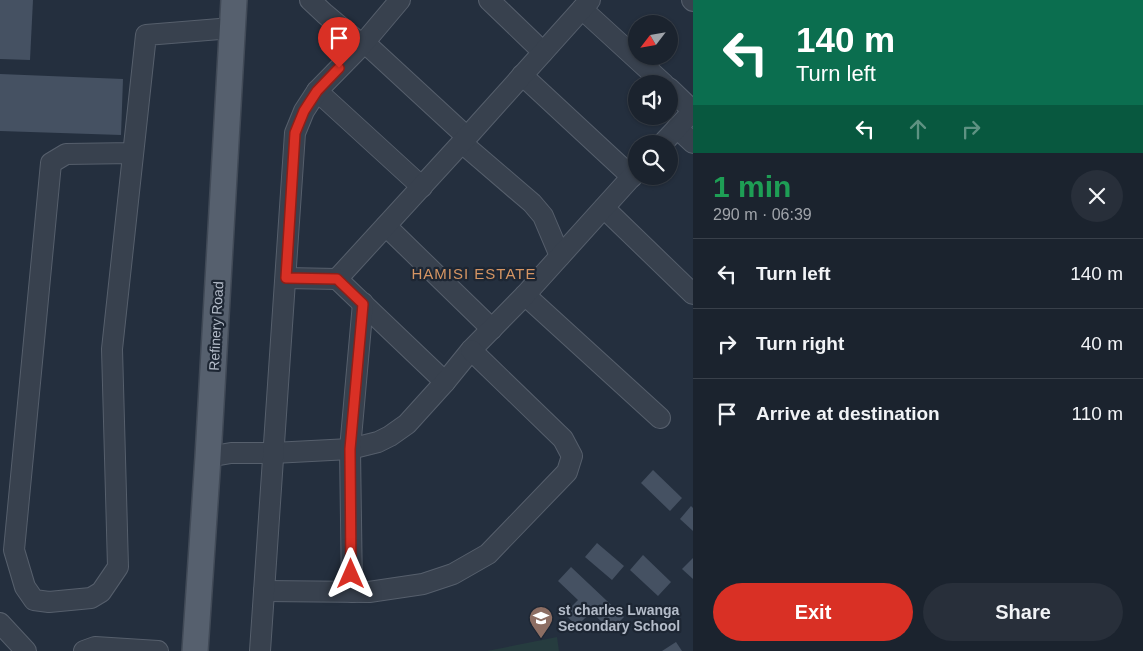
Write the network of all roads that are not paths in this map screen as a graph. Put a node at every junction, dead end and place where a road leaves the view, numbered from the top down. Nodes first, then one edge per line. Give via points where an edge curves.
1 (234, 0) edge
2 (310, 0) edge
3 (400, 0) edge
4 (488, 0) edge
5 (586, 5) edge
6 (232, 28) junction
7 (363, 44) junction
8 (543, 52) junction
9 (522, 75) junction
10 (655, 75) edge
11 (317, 91) junction
12 (678, 96) edge
13 (677, 128) junction
14 (670, 135) edge
15 (465, 140) junction
16 (693, 142) edge
17 (133, 153) junction
18 (628, 170) edge
19 (628, 182) edge
20 (422, 187) junction
21 (604, 208) junction
22 (386, 226) junction
23 (560, 256) junction
24 (286, 278) junction
25 (337, 279) junction
26 (693, 294) edge
27 (525, 295) junction
28 (363, 304) junction
29 (492, 328) junction
30 (470, 350) junction
31 (445, 382) junction
32 (660, 418) dead end
33 (350, 449) junction
34 (273, 452) junction
35 (208, 457) junction
36 (264, 591) junction
37 (352, 592) junction
38 (0, 623) edge
39 (26, 651) edge
40 (84, 651) edge
41 (158, 651) edge
42 (194, 651) edge
43 (260, 651) edge

1 - 6 main road, Refinery Road
2 - 7 street
3 - 7 street
4 - 8 street
5 - 8 street
5 - 10 street
6 - 17 street via 146,35
6 - 35 main road, Refinery Road
7 - 11 street
7 - 15 street
8 - 9 street
9 - 15 street
9 - 18 street
11 - 20 street
11 - 24 street via 295,133
12 - 13 street via 693,110
13 - 14 street
13 - 16 street
15 - 20 street
15 - 23 street via 543,216
17 - 17 street via 66,154 51,163 14,550 25,587 34,600 49,602 92,598 101,592 118,567 112,349
19 - 21 street
20 - 22 street
21 - 23 street
21 - 26 street
22 - 25 street
22 - 29 street
23 - 27 street
24 - 25 street
24 - 34 street
25 - 28 street
27 - 29 street
27 - 32 street
28 - 31 street
28 - 33 street
29 - 30 street
30 - 31 street
30 - 37 street via 563,439 572,456 568,472 488,554 468,566 423,584
31 - 33 street via 407,424 390,436
33 - 34 street
33 - 37 street
34 - 35 street
34 - 36 street
35 - 42 main road, Refinery Road
36 - 37 street
36 - 43 street
38 - 39 street
40 - 41 street via 95,647

